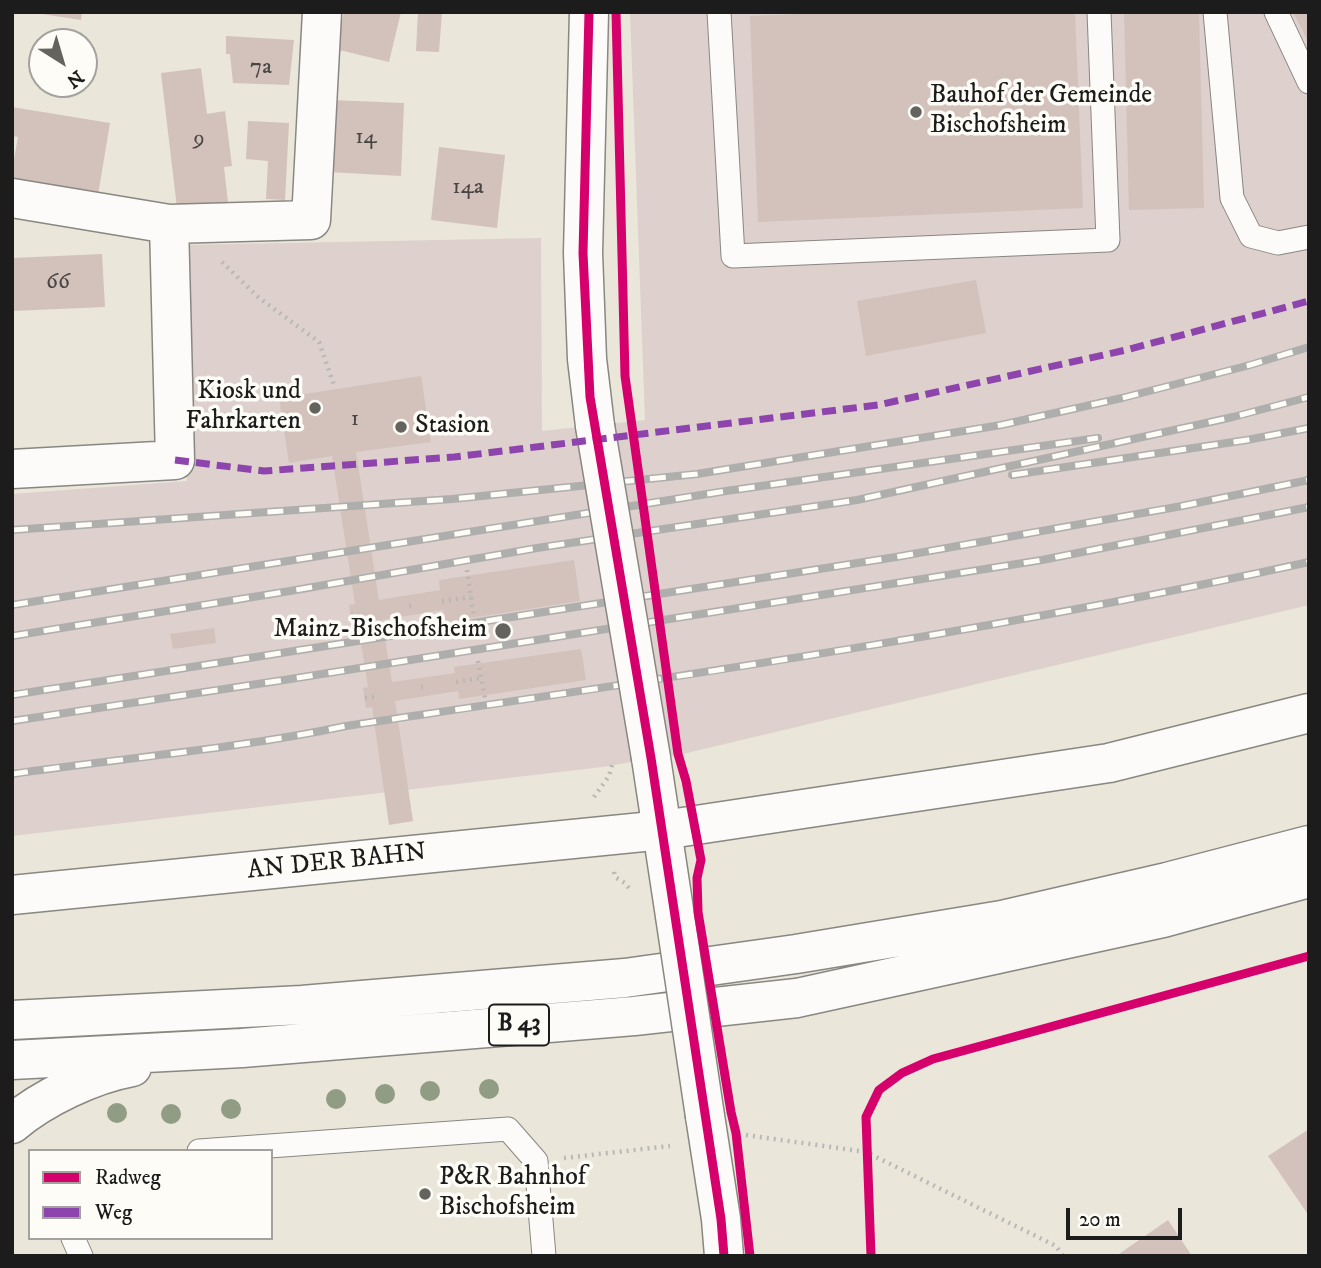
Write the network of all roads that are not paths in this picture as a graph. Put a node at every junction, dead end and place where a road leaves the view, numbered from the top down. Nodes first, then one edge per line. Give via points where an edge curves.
1 (322, 12) edge
2 (589, 12) edge
3 (719, 12) edge
4 (1099, 12) edge
5 (1215, 12) edge
6 (1276, 12) edge
7 (1309, 82) edge
8 (12, 198) edge
9 (177, 223) junction
10 (1309, 237) edge
11 (12, 469) edge
12 (1309, 713) edge
13 (663, 830) junction
14 (1309, 845) edge
15 (1309, 878) edge
16 (12, 895) edge
17 (12, 1020) edge
18 (242, 1048) junction
19 (12, 1060) edge
20 (12, 1124) edge
21 (227, 1149) edge
22 (74, 1240) edge
23 (81, 1256) edge
24 (544, 1256) edge
25 (724, 1256) edge

1 - 9 main road via 312,220
2 - 13 main road, bridge via 583,253 587,359
3 - 4 lane via 733,256 1108,240
5 - 10 lane via 1232,198 1251,236 1278,243
6 - 7 lane
8 - 9 main road
9 - 11 main road via 175,460
12 - 13 main road, AN DER BAHN via 1109,763
13 - 16 main road, AN DER BAHN
13 - 25 main road, bridge via 674,916 721,1125
14 - 17 main road, B 43 via 1002,920 639,976 302,1005
15 - 18 main road, B 43 via 1163,918 797,998
18 - 19 main road, B 43
18 - 20 main road via 120,1069 60,1093
21 - 24 lane via 508,1129 536,1161
22 - 23 lane

